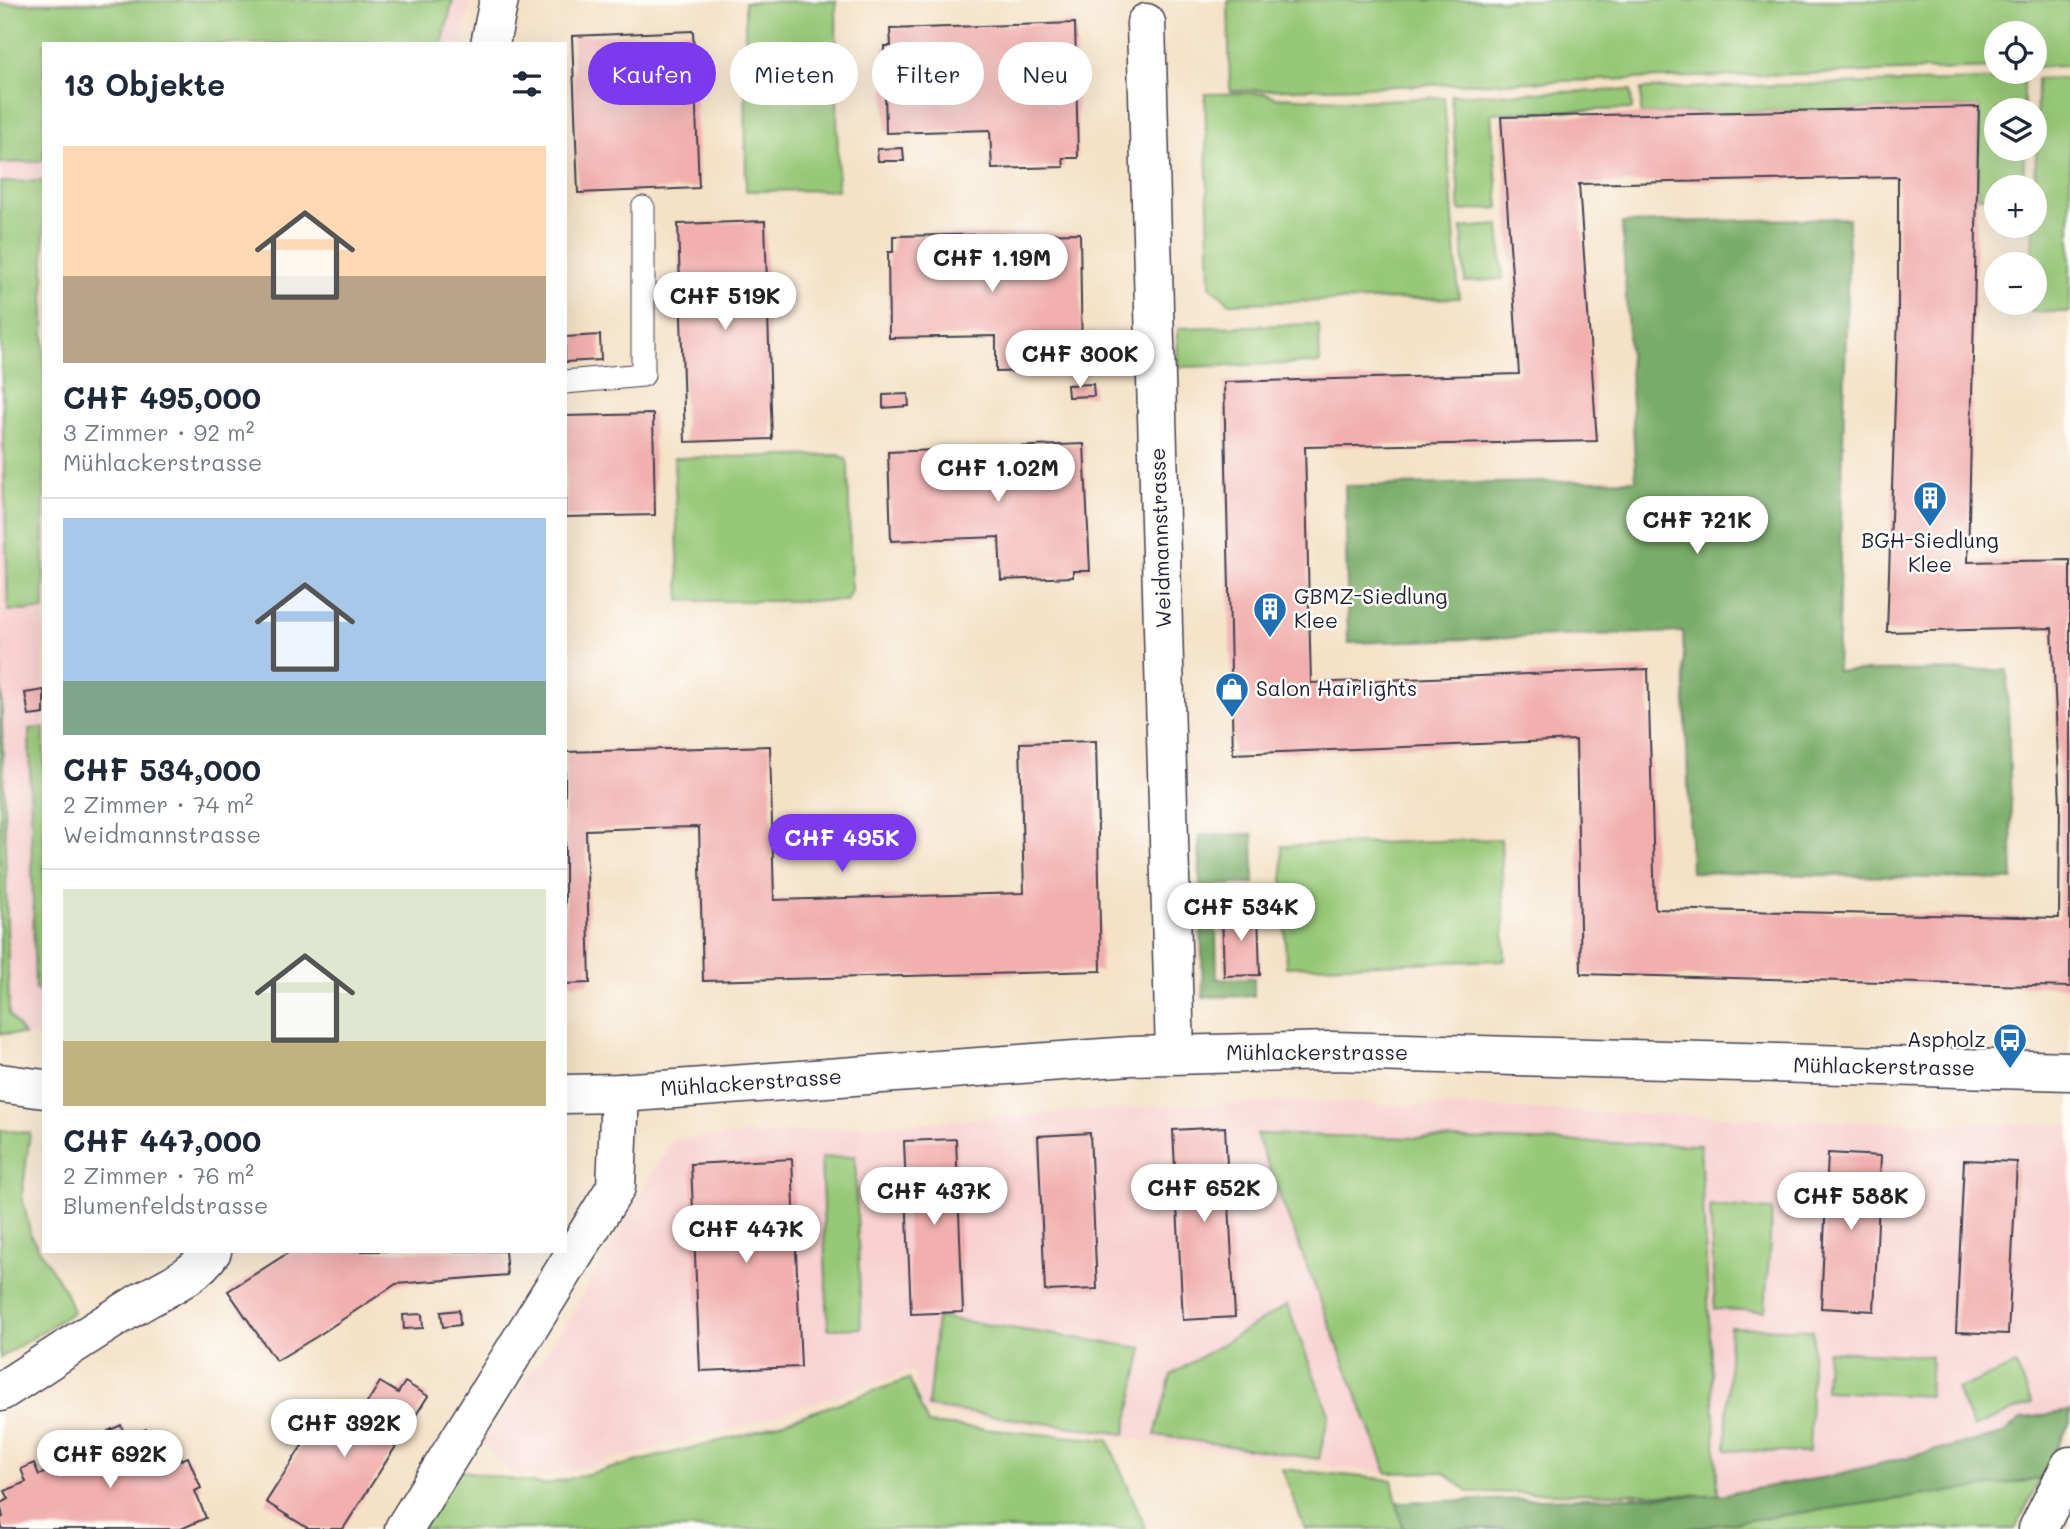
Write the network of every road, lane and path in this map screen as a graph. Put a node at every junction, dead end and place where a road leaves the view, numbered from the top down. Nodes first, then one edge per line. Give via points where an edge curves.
1 (499, 0) edge
2 (1146, 23) dead end
3 (490, 42) edge
4 (643, 208) dead end
5 (567, 382) edge
6 (1175, 1054) junction
7 (2070, 1071) edge
8 (0, 1083) edge
9 (42, 1088) edge
10 (620, 1093) junction
11 (567, 1094) edge
12 (211, 1253) edge
13 (0, 1392) edge
14 (2070, 1466) edge
15 (404, 1529) edge
16 (2038, 1529) edge

1 - 3 street
2 - 6 street, Weidmannstrasse
4 - 5 lane via 643,375
6 - 7 street, Mühlackerstrasse via 1332,1051
6 - 10 street, Mühlackerstrasse
8 - 9 street
10 - 11 street, Mühlackerstrasse
10 - 15 street via 616,1187
12 - 13 street via 184,1279
14 - 16 street

